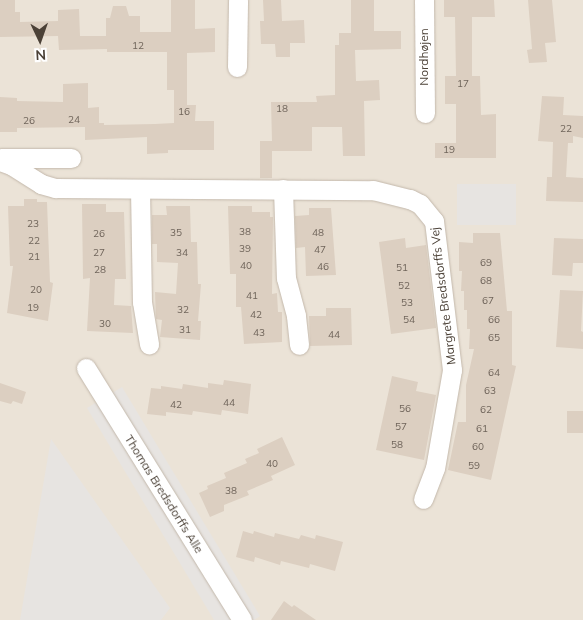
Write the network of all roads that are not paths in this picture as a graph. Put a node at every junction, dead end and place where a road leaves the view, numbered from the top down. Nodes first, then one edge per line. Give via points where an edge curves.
1 (238, 0) edge
2 (424, 0) edge
3 (236, 67) dead end
4 (425, 113) dead end
5 (71, 158) dead end
6 (0, 160) edge
7 (140, 189) junction
8 (283, 189) junction
9 (149, 344) dead end
10 (299, 345) dead end
11 (86, 368) dead end
12 (423, 499) dead end
13 (242, 620) edge

1 - 3 street
2 - 4 street, Nordhøjen
5 - 6 street
6 - 7 street, Margrete Bredsdorffs Vej via 41,184 55,188
7 - 8 street, Margrete Bredsdorffs Vej
7 - 9 street via 142,302
8 - 10 street via 286,278 296,316
8 - 12 street, Margrete Bredsdorffs Vej via 374,190 420,204 434,221 452,370 435,468
11 - 13 street, Thomas Bredsdorffs Alle

